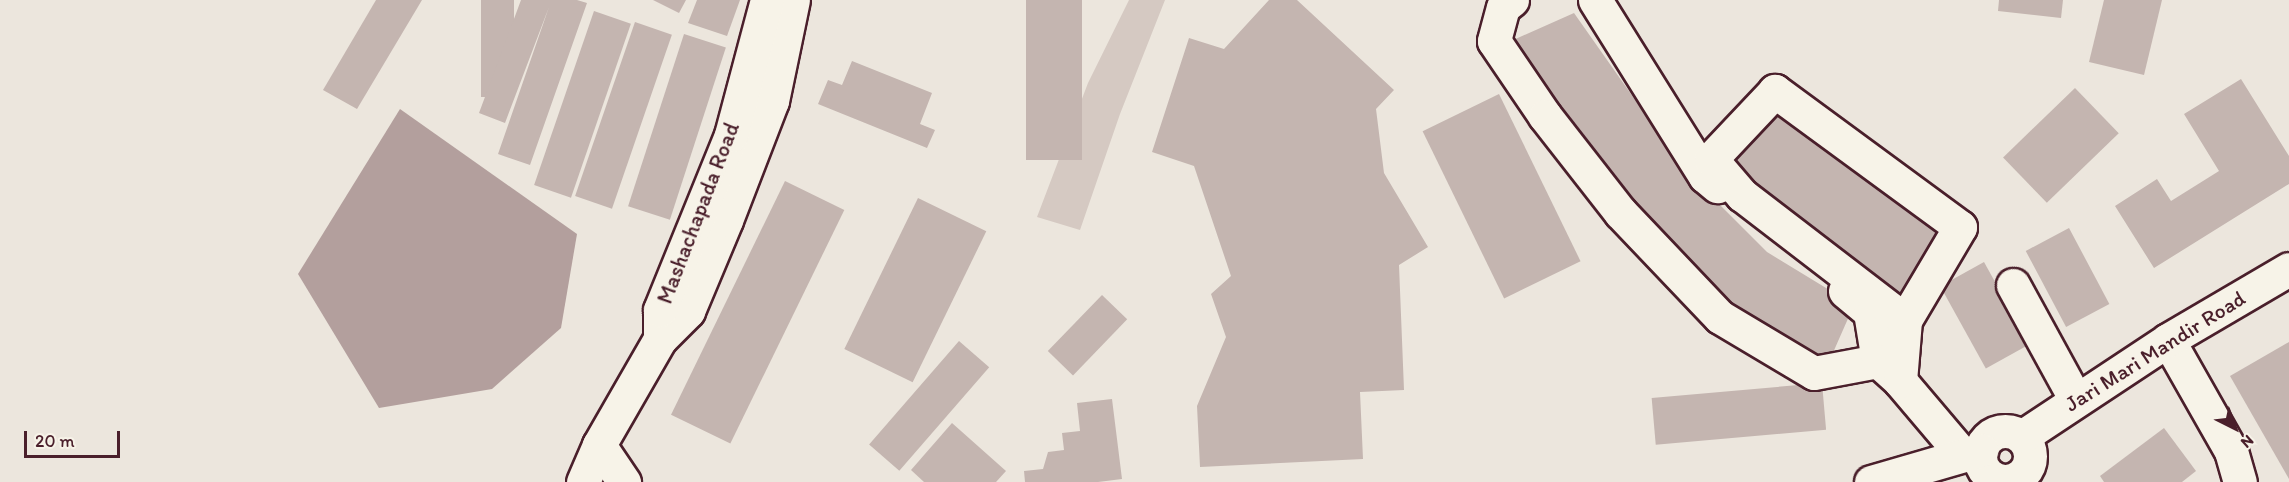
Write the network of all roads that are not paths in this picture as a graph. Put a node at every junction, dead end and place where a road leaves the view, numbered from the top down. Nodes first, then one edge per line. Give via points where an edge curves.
1 (1512, 0) edge
2 (1595, 0) edge
3 (779, 7) edge
4 (2289, 269) edge
5 (2013, 285) dead end
6 (2289, 294) edge
7 (1905, 320) junction
8 (2174, 350) junction
9 (1889, 371) junction
10 (2076, 400) junction
11 (599, 445) junction
12 (1997, 464) edge
13 (583, 482) edge
14 (624, 482) edge
15 (1871, 482) edge
16 (2240, 482) edge

1 - 9 street via 1503,7 1494,41 1545,117 1620,212 1720,317 1814,373
2 - 9 street via 1705,176 1870,312
3 - 11 street, Mashachapada Road via 744,138 660,310 660,339
4 - 8 street, Jari Mari Mandir Road
5 - 10 street
6 - 8 street
7 - 7 street via 1960,227 1775,91 1711,159 1742,195
7 - 9 street
8 - 10 street, Jari Mari Mandir Road
8 - 12 street
8 - 16 street via 2231,450
9 - 12 street
10 - 12 street, Jari Mari Mandir Road
11 - 13 street, Mashachapada Road
11 - 14 street
12 - 15 street, Jari Mari Mandir Road

